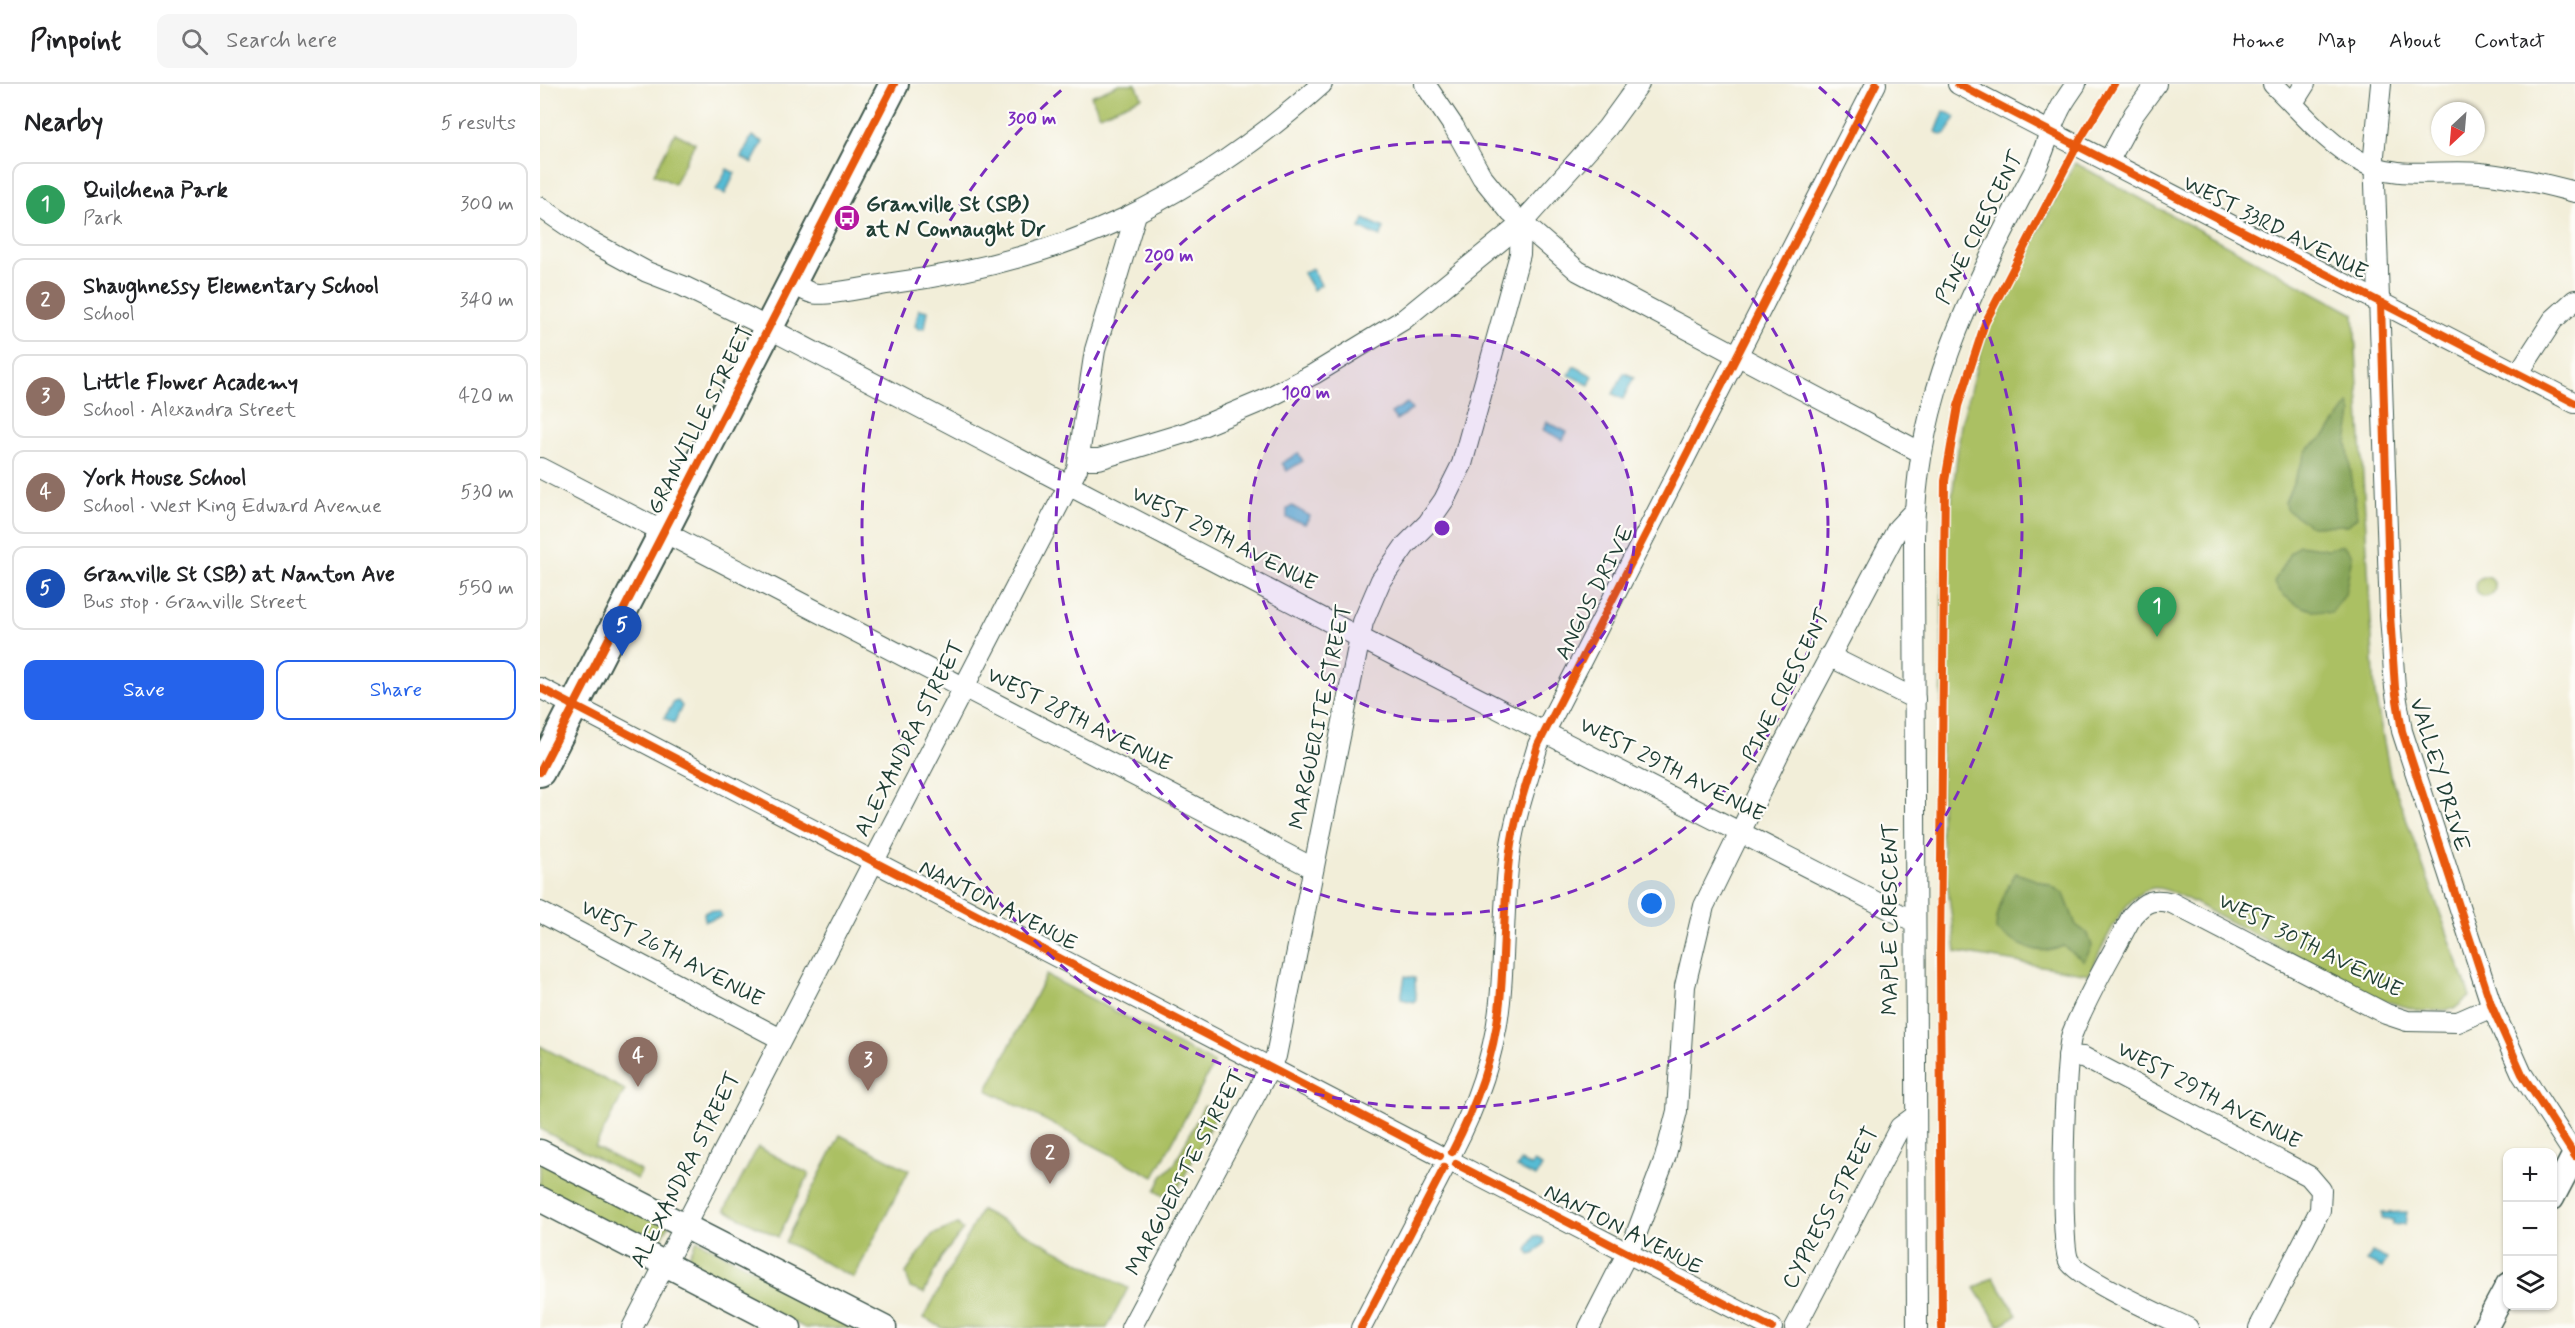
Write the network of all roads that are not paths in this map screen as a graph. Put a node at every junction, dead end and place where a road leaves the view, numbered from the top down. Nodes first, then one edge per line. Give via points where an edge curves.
1 (894, 84) edge
2 (1322, 84) edge
3 (1425, 84) edge
4 (1639, 84) edge
5 (1876, 84) edge
6 (1959, 84) edge
7 (2076, 84) edge
8 (2156, 84) edge
9 (2273, 84) edge
10 (2305, 84) edge
11 (2381, 84) edge
12 (2293, 103) junction
13 (2051, 132) junction
14 (2108, 162) junction
15 (2375, 166) junction
16 (2575, 192) edge
17 (540, 207) edge
18 (1136, 214) junction
19 (1521, 224) junction
20 (791, 283) junction
21 (2575, 300) edge
22 (2381, 303) junction
23 (768, 328) junction
24 (1737, 355) junction
25 (2518, 374) junction
26 (2575, 403) edge
27 (1920, 452) junction
28 (1079, 459) junction
29 (540, 468) edge
30 (1068, 486) junction
31 (1914, 511) junction
32 (664, 532) junction
33 (1359, 637) junction
34 (1829, 656) junction
35 (963, 687) junction
36 (540, 688) edge
37 (1915, 699) junction
38 (574, 706) junction
39 (1545, 731) junction
40 (540, 772) edge
41 (1739, 832) junction
42 (873, 861) junction
43 (1313, 868) junction
44 (540, 912) edge
45 (1915, 922) junction
46 (2492, 1007) junction
47 (781, 1039) junction
48 (2068, 1056) junction
49 (1269, 1067) junction
50 (1915, 1116) junction
51 (540, 1152) edge
52 (2575, 1155) edge
53 (1448, 1160) junction
54 (2557, 1190) edge
55 (540, 1199) edge
56 (684, 1226) junction
57 (1628, 1253) junction
58 (665, 1264) junction
59 (2503, 1295) edge
60 (632, 1328) edge
61 (789, 1328) edge
62 (884, 1328) edge
63 (1131, 1328) edge
64 (1360, 1328) edge
65 (1589, 1328) edge
66 (1772, 1328) edge
67 (1795, 1328) edge
68 (1917, 1328) edge
69 (2188, 1328) edge
70 (2259, 1328) edge
71 (2485, 1328) edge

1 - 20 highway, GRANVILLE STREET
2 - 18 street via 1234,156
3 - 19 street via 1482,177
4 - 19 street via 1607,128
5 - 24 street, ANGUS DRIVE
6 - 13 street, WEST 33RD AVENUE
7 - 13 street, PINE CRESCENT
8 - 14 street via 2134,114
9 - 12 street
10 - 12 street
11 - 15 street
12 - 15 street via 2338,148
13 - 14 street, WEST 33RD AVENUE
13 - 27 street, PINE CRESCENT via 1950,344
14 - 22 street, WEST 33RD AVENUE
15 - 16 street via 2392,172 2481,173
15 - 22 street
17 - 23 street, WEST 29TH AVENUE via 590,241 647,272
18 - 20 street via 1074,241 952,275 813,294
18 - 28 street, ALEXANDRA STREET via 1095,350
19 - 24 street via 1578,271
19 - 28 street via 1403,320 1314,374 1188,432 1099,459
19 - 33 street, MARGUERITE STREET via 1520,254 1462,465 1428,523 1405,546 1381,580
20 - 23 highway, GRANVILLE STREET
21 - 25 street via 2553,320
22 - 25 street, WEST 33RD AVENUE
22 - 46 street, VALLEY DRIVE via 2395,688 2402,731
23 - 30 street, WEST 29TH AVENUE
23 - 32 highway, GRANVILLE STREET
24 - 27 street
24 - 39 street, ANGUS DRIVE
25 - 26 street, WEST 33RD AVENUE
27 - 31 street, PINE CRESCENT
28 - 30 street, ALEXANDRA STREET
29 - 32 street, WEST 28TH AVENUE
30 - 33 street, WEST 29TH AVENUE
30 - 35 street, ALEXANDRA STREET
31 - 34 street, PINE CRESCENT via 1898,528
31 - 37 street, MAPLE CRESCENT
32 - 35 street, WEST 28TH AVENUE
32 - 38 highway, GRANVILLE STREET
33 - 39 street, WEST 29TH AVENUE
33 - 43 street, MARGUERITE STREET
34 - 37 street
34 - 41 street, PINE CRESCENT
35 - 42 street, ALEXANDRA STREET
35 - 43 street, WEST 28TH AVENUE
36 - 38 street, NANTON AVENUE
37 - 45 street, MAPLE CRESCENT
38 - 40 highway, GRANVILLE STREET
38 - 42 street, NANTON AVENUE
39 - 41 street, WEST 29TH AVENUE
39 - 53 street, ANGUS DRIVE via 1510,848 1500,1001 1490,1055 1468,1121
41 - 45 street, WEST 29TH AVENUE
41 - 57 street, PINE CRESCENT via 1704,906 1691,952 1677,1111 1649,1206
42 - 47 street, ALEXANDRA STREET
42 - 49 street, NANTON AVENUE
43 - 49 street, MARGUERITE STREET via 1276,1056
44 - 47 street, WEST 26TH AVENUE
45 - 50 street, MAPLE CRESCENT
46 - 48 street, WEST 30TH AVENUE via 2458,1022 2407,1021 2386,1014 2172,903 2156,899 2142,904 2132,916 2071,1036
46 - 52 street, VALLEY DRIVE via 2522,1074
47 - 56 street, ALEXANDRA STREET
48 - 69 street via 2064,1235 2069,1262 2089,1277
48 - 70 street, WEST 29TH AVENUE via 2083,1057 2308,1176 2321,1190 2320,1210
49 - 53 street, NANTON AVENUE
49 - 63 street, MARGUERITE STREET
50 - 67 street, CYPRESS STREET via 1900,1127
50 - 68 street, MAPLE CRESCENT
51 - 56 main road
52 - 54 main road
53 - 57 street, NANTON AVENUE
53 - 64 street, ANGUS DRIVE
55 - 58 main road
56 - 58 street, ALEXANDRA STREET
56 - 62 main road
57 - 65 street, PINE CRESCENT
57 - 66 street, NANTON AVENUE
58 - 60 street, ALEXANDRA STREET
58 - 61 main road
59 - 71 main road

